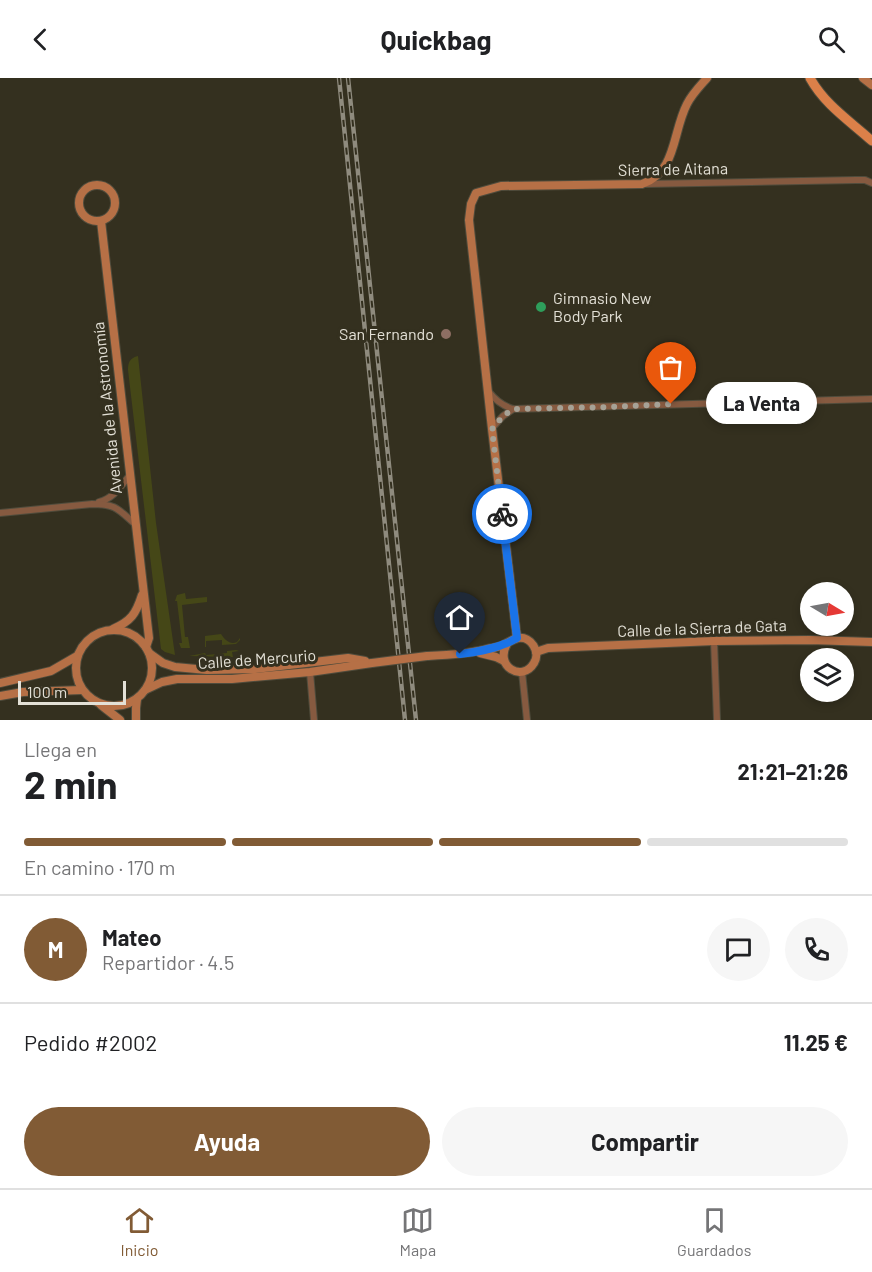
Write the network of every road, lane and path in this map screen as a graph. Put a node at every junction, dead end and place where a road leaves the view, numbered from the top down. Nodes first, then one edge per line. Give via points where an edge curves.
1 (707, 78) edge
2 (810, 78) edge
3 (863, 78) edge
4 (872, 85) edge
5 (872, 141) edge
6 (872, 183) edge
7 (642, 184) junction
8 (101, 221) junction
9 (488, 391) junction
10 (872, 399) edge
11 (513, 409) junction
12 (492, 429) junction
13 (130, 475) junction
14 (92, 504) junction
15 (0, 513) edge
16 (135, 524) junction
17 (143, 592) junction
18 (112, 629) junction
19 (517, 638) junction
20 (714, 641) junction
21 (871, 641) edge
22 (507, 644) junction
23 (147, 650) junction
24 (536, 651) junction
25 (476, 652) junction
26 (77, 656) junction
27 (330, 660) junction
28 (504, 661) junction
29 (372, 663) junction
30 (289, 665) junction
31 (310, 672) junction
32 (522, 672) junction
33 (0, 683) edge
34 (82, 690) junction
35 (145, 690) junction
36 (0, 696) edge
37 (137, 699) junction
38 (98, 703) junction
39 (120, 720) edge
40 (136, 720) edge
41 (314, 720) edge
42 (527, 720) edge
43 (717, 720) edge

1 - 7 street via 687,104 670,158 655,178
2 - 5 main road via 828,103
3 - 4 street
6 - 7 street, Sierra de Aitana via 856,180
7 - 9 street, Sierra de Aitana via 501,186 476,193 469,220
8 - 8 street via 113,212 115,202 111,192 98,185 84,191 80,208 86,217
8 - 13 street, Avenida de la Astronomía
9 - 11 street
9 - 12 street
10 - 11 street
11 - 12 street
12 - 19 street
13 - 14 street via 115,494
13 - 16 street, Avenida de la Astronomía
14 - 15 street
14 - 16 street via 116,507
16 - 17 street, Avenida de la Astronomía
17 - 18 street via 132,617
17 - 23 street, Avenida de la Astronomía
18 - 23 street via 133,635
18 - 26 street via 92,636
19 - 22 street
19 - 24 street via 530,642
20 - 21 street, Calle de la Sierra de Gata
20 - 24 street, Calle de la Sierra de Gata
20 - 43 street
22 - 25 street
22 - 28 street via 502,654
23 - 30 street, Calle de Mercurio via 175,667 236,670
23 - 35 street via 152,666
24 - 32 street via 533,664
25 - 28 street
25 - 29 street, Calle de Mercurio, bridge
26 - 33 street via 51,671
26 - 34 street via 76,678
27 - 29 street, Calle de Mercurio via 348,658
27 - 30 street, Calle de Mercurio
27 - 31 street
28 - 32 street via 507,667
29 - 31 street, Calle de Mercurio
30 - 31 street
31 - 35 street, Calle de Mercurio via 177,679
31 - 41 street
32 - 42 street
34 - 36 street
34 - 38 street
35 - 37 street
37 - 38 street via 111,707
37 - 40 street
38 - 39 street

